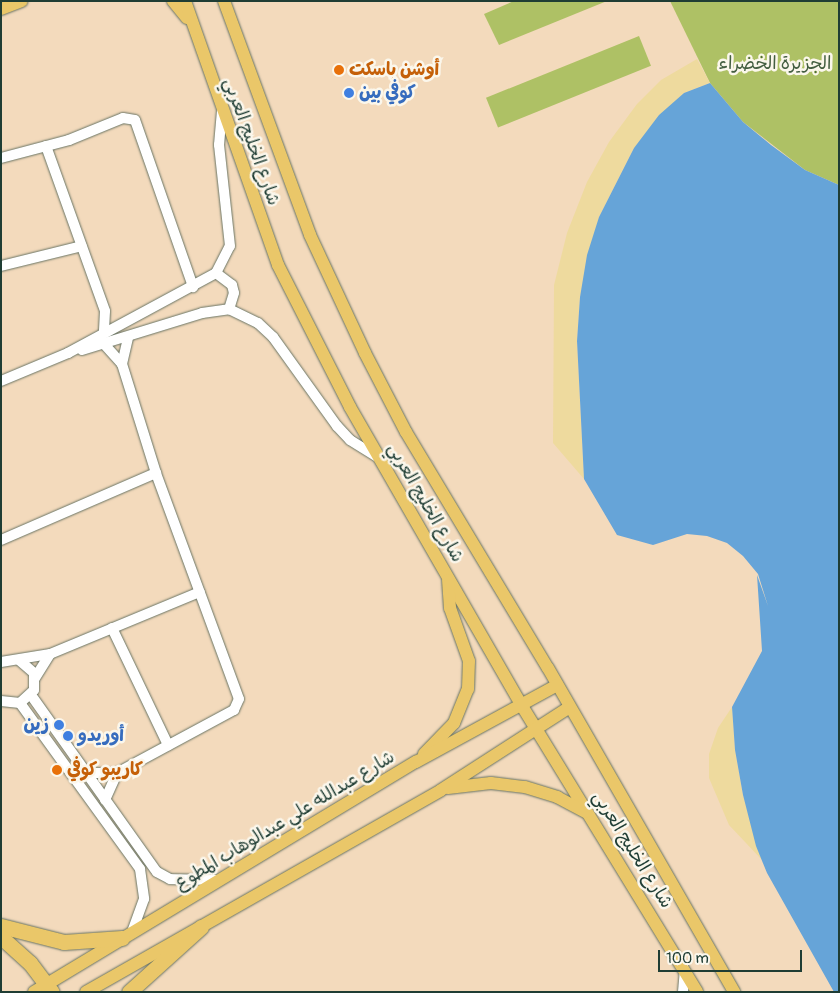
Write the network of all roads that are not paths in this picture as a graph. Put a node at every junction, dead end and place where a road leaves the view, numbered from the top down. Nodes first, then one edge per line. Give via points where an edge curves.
1 (22, 1) edge
2 (173, 1) edge
3 (185, 1) edge
4 (224, 1) edge
5 (1, 9) edge
6 (192, 26) junction
7 (222, 112) junction
8 (46, 146) junction
9 (1, 158) edge
10 (82, 246) junction
11 (1, 266) edge
12 (216, 273) junction
13 (193, 287) junction
14 (229, 310) junction
15 (105, 311) junction
16 (123, 324) junction
17 (104, 333) junction
18 (128, 337) junction
19 (104, 344) junction
20 (68, 353) junction
21 (122, 364) junction
22 (1, 381) edge
23 (380, 459) junction
24 (156, 473) junction
25 (1, 540) edge
26 (448, 578) junction
27 (200, 592) junction
28 (112, 628) junction
29 (50, 654) junction
30 (7, 659) edge
31 (36, 678) junction
32 (557, 685) junction
33 (32, 695) junction
34 (3, 703) edge
35 (20, 703) junction
36 (522, 706) junction
37 (570, 707) junction
38 (537, 728) junction
39 (168, 745) junction
40 (416, 762) junction
41 (117, 773) junction
42 (86, 774) junction
43 (441, 790) junction
44 (104, 800) junction
45 (587, 814) junction
46 (220, 880) junction
47 (1, 926) edge
48 (200, 927) junction
49 (127, 935) junction
50 (1, 937) edge
51 (685, 971) junction
52 (44, 989) edge
53 (86, 992) edge
54 (129, 992) edge
55 (683, 992) edge
56 (697, 992) edge
57 (734, 992) edge

1 - 5 main road
2 - 6 main road
3 - 6 main road, شارع الخليج العربي
4 - 32 main road, شارع الخليج العربي via 310,235 365,353 406,432
6 - 7 main road, شارع الخليج العربي
7 - 12 street via 219,145 230,246
7 - 23 main road, شارع الخليج العربي via 278,265
8 - 9 street
8 - 10 street
8 - 13 street via 123,118 135,120
10 - 11 street
10 - 15 street
12 - 13 street
12 - 14 street via 232,285 234,293
13 - 16 street
14 - 18 street via 202,314
14 - 23 street via 258,323 273,337 337,426 350,440
15 - 16 street
15 - 17 street
16 - 17 street
17 - 20 street
18 - 19 street
18 - 21 street
19 - 20 street
19 - 21 street
20 - 22 street
21 - 24 street
23 - 26 main road, شارع الخليج العربي
24 - 25 street
24 - 27 street
26 - 36 main road, شارع الخليج العربي
26 - 40 main road via 450,608 469,661 468,689 454,723
27 - 28 street
27 - 39 street via 239,699 234,710
28 - 29 street
28 - 39 street
29 - 30 street
29 - 31 street
30 - 31 street via 29,665
31 - 33 street
32 - 36 main road, شارع عبدالله علي عبدالوهاب المطوع
32 - 37 main road, شارع الخليج العربي
33 - 35 street
33 - 42 street
34 - 35 street
35 - 49 street via 140,869 144,899
36 - 38 main road, شارع الخليج العربي
36 - 40 main road, شارع عبدالله علي عبدالوهاب المطوع
37 - 38 main road
37 - 57 main road, شارع الخليج العربي
38 - 43 main road
38 - 45 main road, شارع الخليج العربي
39 - 41 street
40 - 46 main road, شارع عبدالله علي عبدالوهاب المطوع
41 - 42 street
41 - 44 street
42 - 44 street
43 - 45 main road via 491,783 525,787 557,798
43 - 48 main road
44 - 46 street via 158,872 178,880
45 - 51 main road, شارع الخليج العربي
46 - 49 main road, شارع عبدالله علي عبدالوهاب المطوع
47 - 49 highway via 64,942
48 - 53 main road
48 - 54 highway
49 - 52 main road, شارع عبدالله علي عبدالوهاب المطوع
50 - 52 highway
51 - 55 street
51 - 56 main road, شارع الخليج العربي

